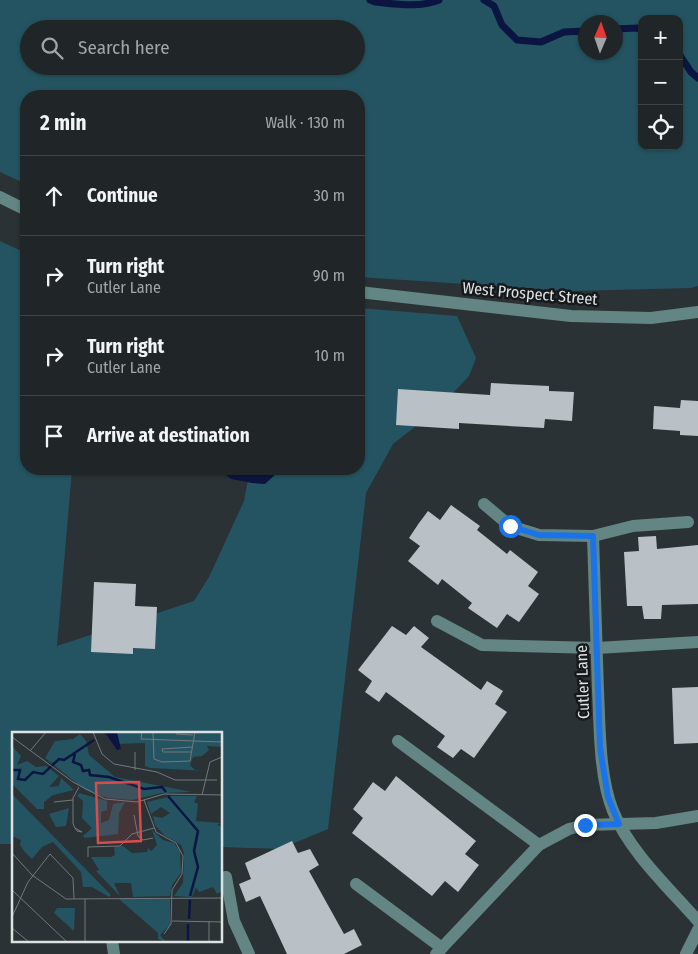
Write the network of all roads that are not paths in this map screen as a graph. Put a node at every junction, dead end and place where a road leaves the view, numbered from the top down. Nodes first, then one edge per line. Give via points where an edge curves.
1 (0, 197) edge
2 (20, 207) edge
3 (365, 293) edge
4 (698, 312) edge
5 (484, 504) dead end
6 (688, 522) dead end
7 (593, 536) junction
8 (437, 620) dead end
9 (698, 642) edge
10 (597, 648) junction
11 (398, 742) dead end
12 (698, 816) edge
13 (619, 824) junction
14 (540, 845) junction
15 (226, 876) dead end
16 (356, 884) dead end
17 (698, 921) edge
18 (698, 930) edge
19 (439, 951) edge
20 (249, 954) edge
21 (686, 954) edge

1 - 2 street
3 - 4 street, West Prospect Street via 571,316 651,318
5 - 7 street via 510,526 539,535
6 - 7 street via 633,526
7 - 10 street, Cutler Lane
8 - 10 street via 482,645
9 - 10 street
10 - 13 street, Cutler Lane via 600,748 608,797
11 - 14 street
12 - 13 street via 656,823
13 - 14 street via 569,829
13 - 17 street, Cutler Lane via 647,863
14 - 19 street
15 - 20 street via 234,921
16 - 19 street
18 - 21 street

